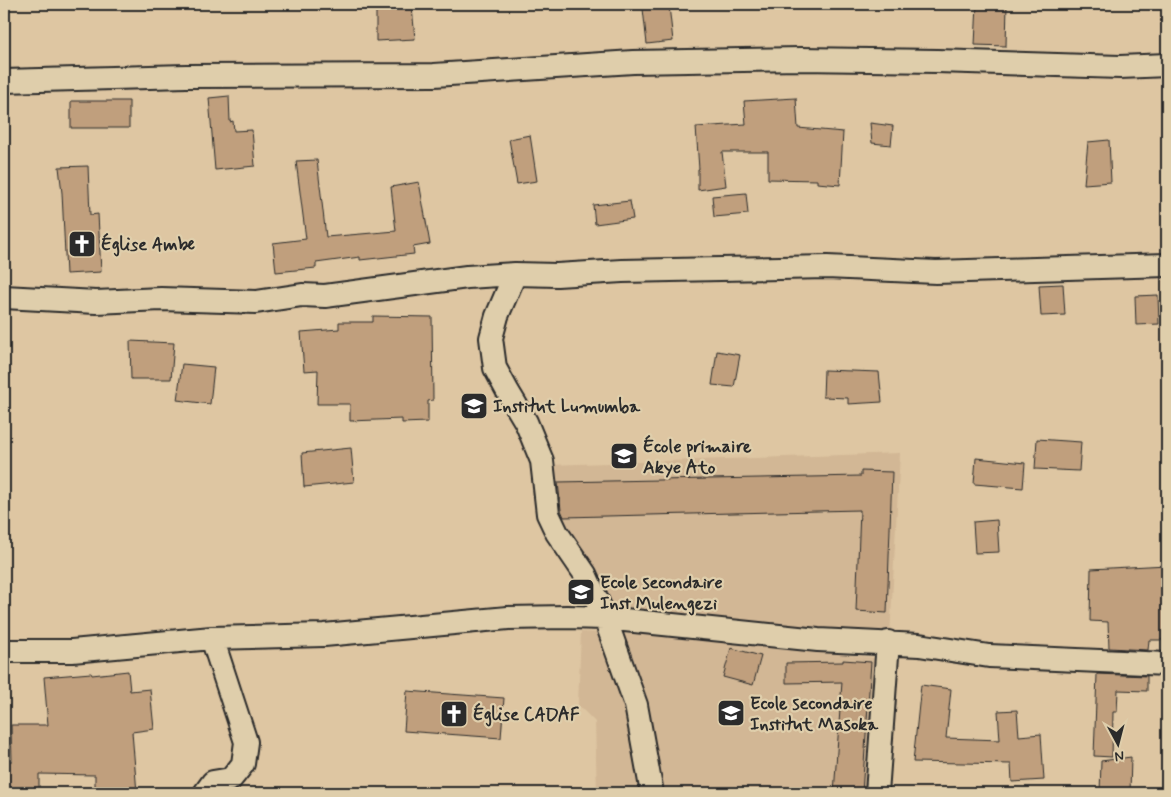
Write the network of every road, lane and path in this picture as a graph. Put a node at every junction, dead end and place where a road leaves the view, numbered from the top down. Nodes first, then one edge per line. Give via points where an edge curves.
1 (1167, 65) edge
2 (4, 81) edge
3 (1167, 265) edge
4 (515, 274) junction
5 (4, 297) edge
6 (605, 618) junction
7 (212, 638) junction
8 (888, 642) junction
9 (4, 650) edge
10 (1167, 664) edge
11 (649, 792) edge
12 (205, 793) edge
13 (877, 793) edge

1 - 2 street via 1120,67 801,59 633,62 434,75
3 - 4 street via 936,272 827,267
4 - 5 street via 466,276 325,296 302,295 256,302 161,299 96,302
4 - 6 street via 496,316 491,338 496,368 526,422 542,461 548,514 585,574
6 - 7 street via 508,618 324,635
6 - 8 street via 818,640
6 - 11 street via 636,704
7 - 9 street via 72,651
7 - 12 street via 246,742 243,764 231,779 213,782
8 - 10 street via 989,656
8 - 13 street

